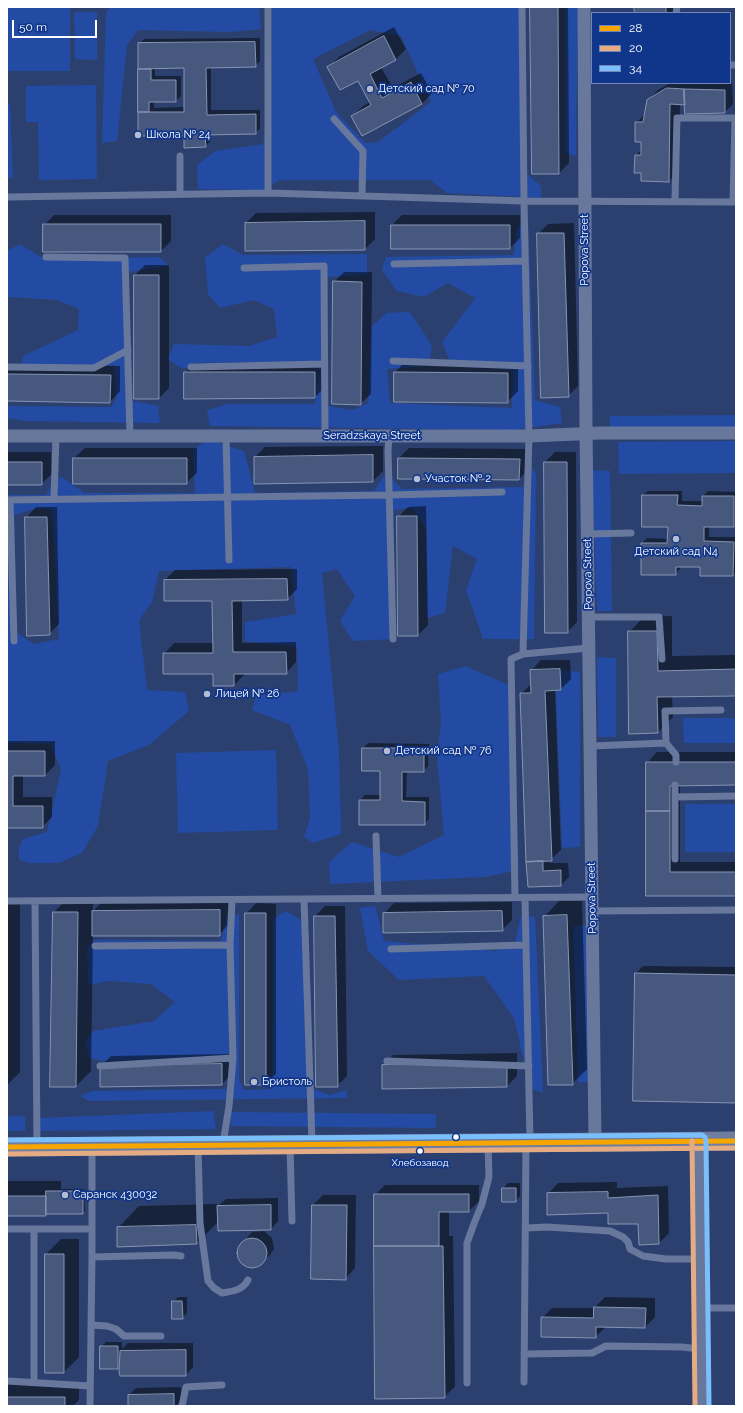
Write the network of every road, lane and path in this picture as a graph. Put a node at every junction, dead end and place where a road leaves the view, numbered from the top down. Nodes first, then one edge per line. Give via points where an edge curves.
1 (268, 7) edge
2 (522, 7) edge
3 (584, 7) edge
4 (588, 70) edge
5 (334, 119) dead end
6 (180, 156) dead end
7 (268, 193) junction
8 (180, 194) junction
9 (362, 196) junction
10 (7, 197) edge
11 (524, 201) junction
12 (585, 201) junction
13 (675, 201) junction
14 (46, 256) dead end
15 (525, 261) junction
16 (394, 264) dead end
17 (244, 268) dead end
18 (128, 350) junction
19 (393, 361) dead end
20 (324, 364) junction
21 (528, 366) junction
22 (192, 367) dead end
23 (7, 368) edge
24 (736, 433) edge
25 (586, 434) junction
26 (7, 436) edge
27 (56, 436) junction
28 (130, 436) junction
29 (226, 436) junction
30 (325, 436) junction
31 (389, 436) junction
32 (529, 436) junction
33 (502, 492) dead end
34 (390, 495) junction
35 (227, 498) junction
36 (8, 500) edge
37 (54, 500) junction
38 (631, 533) dead end
39 (588, 534) junction
40 (229, 560) dead end
41 (589, 617) junction
42 (393, 639) dead end
43 (14, 641) dead end
44 (589, 648) junction
45 (523, 654) junction
46 (662, 659) dead end
47 (721, 710) dead end
48 (666, 743) junction
49 (591, 746) junction
50 (676, 762) dead end
51 (675, 786) dead end
52 (675, 796) junction
53 (736, 796) edge
54 (376, 836) dead end
55 (675, 859) dead end
56 (515, 897) junction
57 (592, 897) junction
58 (525, 898) junction
59 (304, 899) junction
60 (378, 899) junction
61 (232, 900) junction
62 (7, 901) edge
63 (35, 901) junction
64 (736, 910) edge
65 (592, 911) junction
66 (230, 945) junction
67 (526, 945) junction
68 (96, 946) dead end
69 (391, 949) dead end
70 (233, 1058) junction
71 (387, 1061) dead end
72 (100, 1066) dead end
73 (529, 1066) junction
74 (595, 1141) junction
75 (699, 1141) junction
76 (736, 1141) edge
77 (488, 1142) junction
78 (528, 1142) junction
79 (223, 1144) junction
80 (290, 1144) junction
81 (312, 1144) junction
82 (198, 1145) junction
83 (37, 1146) junction
84 (92, 1146) junction
85 (7, 1147) edge
86 (292, 1221) dead end
87 (526, 1228) junction
88 (7, 1229) edge
89 (34, 1229) junction
90 (92, 1229) junction
91 (181, 1256) dead end
92 (92, 1257) junction
93 (700, 1259) junction
94 (248, 1280) dead end
95 (701, 1308) junction
96 (736, 1308) edge
97 (91, 1325) junction
98 (162, 1336) dead end
99 (701, 1349) junction
100 (524, 1354) junction
101 (7, 1382) edge
102 (34, 1382) junction
103 (524, 1382) dead end
104 (467, 1384) dead end
105 (222, 1385) dead end
106 (90, 1386) junction
107 (90, 1406) edge
108 (182, 1406) edge
109 (702, 1406) edge

1 - 7 lane
2 - 11 lane
3 - 4 street, Popova Street
4 - 12 street, Popova Street
5 - 9 lane via 363,151
6 - 8 lane
7 - 8 lane
7 - 9 lane
8 - 10 lane
9 - 11 lane
11 - 12 lane
11 - 15 lane
12 - 13 lane
12 - 25 street, Popova Street
13 - 13 lane via 733,202 736,118 677,118
14 - 18 lane via 126,258
15 - 16 lane
15 - 21 lane
17 - 20 lane via 324,266
18 - 23 lane via 94,368
18 - 28 lane
19 - 21 lane
20 - 22 lane
20 - 30 lane
21 - 32 lane
24 - 25 street, Seradzskaya Street
25 - 32 street, Seradzskaya Street
25 - 39 street, Popova Street
26 - 27 street, Seradzskaya Street
27 - 28 street, Seradzskaya Street
27 - 37 lane
28 - 29 street, Seradzskaya Street
29 - 30 street, Seradzskaya Street
29 - 35 lane
30 - 31 street, Seradzskaya Street
31 - 32 street, Seradzskaya Street
31 - 34 lane
32 - 45 lane
33 - 34 lane
34 - 35 lane
34 - 42 lane
35 - 37 lane
35 - 40 lane
36 - 37 lane
36 - 43 lane
38 - 39 lane
39 - 41 street, Popova Street
41 - 44 street, Popova Street
41 - 46 lane via 659,617
44 - 45 lane
44 - 49 street, Popova Street
45 - 56 lane via 510,660
47 - 48 lane via 665,711
48 - 49 lane
48 - 50 lane via 676,755
49 - 57 street, Popova Street
51 - 52 lane
52 - 53 lane
52 - 55 lane
54 - 60 lane
56 - 58 lane
56 - 60 lane
57 - 58 lane
57 - 65 street, Popova Street
58 - 67 lane
59 - 60 lane
59 - 61 lane
59 - 81 lane
61 - 63 lane
61 - 66 lane
62 - 63 lane
63 - 83 lane
64 - 65 lane
65 - 74 street, Popova Street
66 - 68 lane
66 - 70 lane
67 - 69 lane
67 - 73 lane
70 - 72 lane
70 - 79 lane
71 - 73 lane
73 - 78 lane
74 - 75 main road
74 - 78 main road
75 - 76 main road
75 - 93 street
77 - 78 main road
77 - 81 main road
77 - 104 lane via 489,1178 467,1243
78 - 87 lane
79 - 80 main road
79 - 82 main road
80 - 81 main road
80 - 86 lane
82 - 84 main road
82 - 94 lane via 200,1223 208,1281 222,1293 237,1291
83 - 84 main road
83 - 85 main road
84 - 90 lane
87 - 93 lane via 610,1231 628,1242 630,1249 643,1256
87 - 100 lane
88 - 89 lane
89 - 90 lane
89 - 102 lane
90 - 92 lane
91 - 92 lane
92 - 97 lane
93 - 95 street
95 - 96 lane
95 - 99 street
97 - 98 lane via 107,1326 124,1336
97 - 106 lane
99 - 100 lane via 606,1346 592,1353
99 - 109 street
100 - 103 lane
101 - 102 lane
102 - 106 lane
105 - 108 lane via 186,1387
106 - 107 lane

